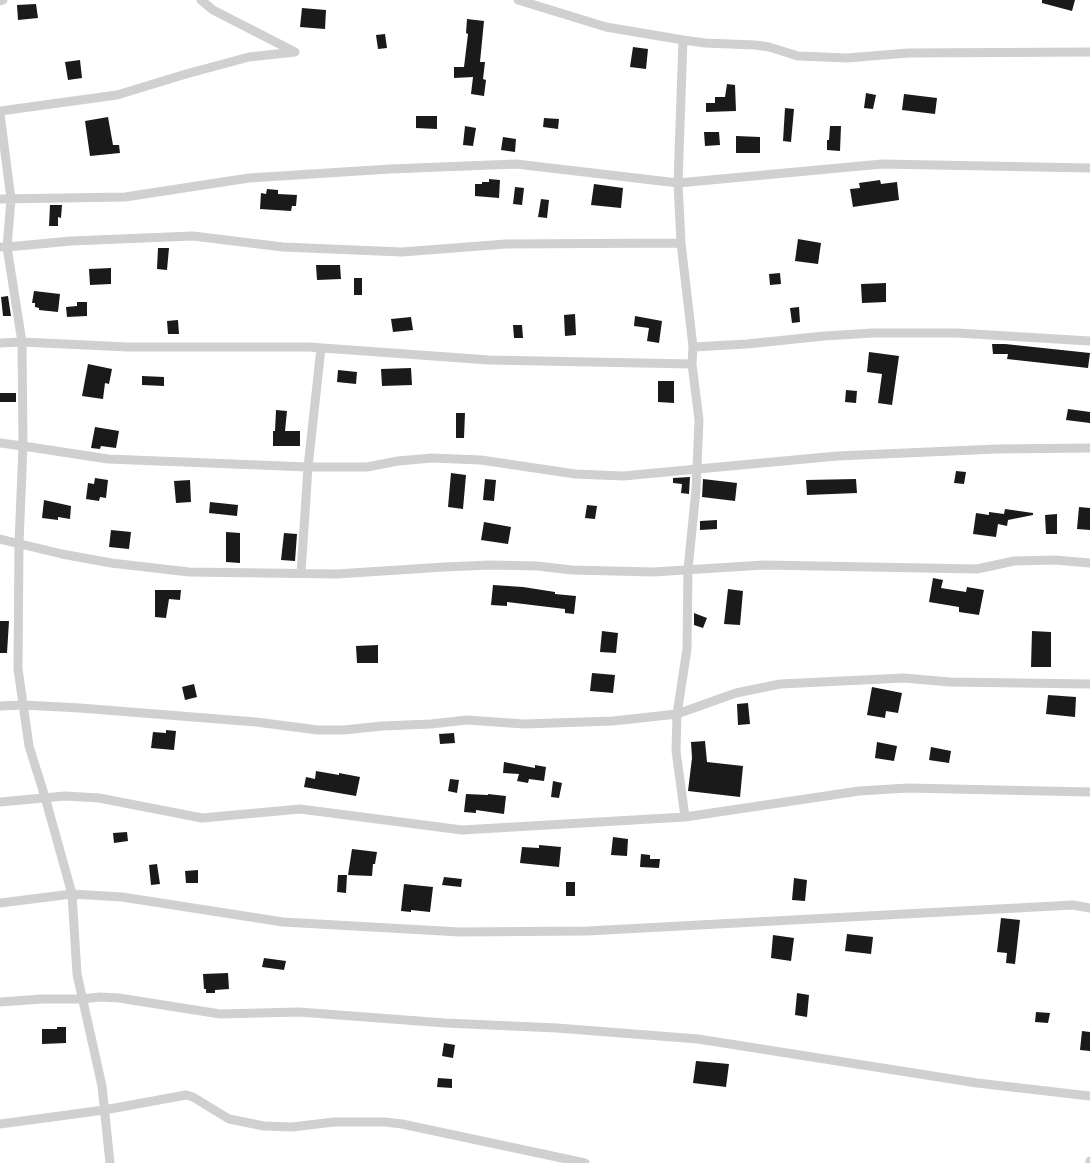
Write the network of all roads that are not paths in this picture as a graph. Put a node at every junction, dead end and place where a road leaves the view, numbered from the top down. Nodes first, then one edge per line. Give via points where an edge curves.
1 (201, 0) edge
2 (518, 0) edge
3 (683, 40) junction
4 (1090, 52) edge
5 (0, 113) edge
6 (1090, 168) edge
7 (678, 183) junction
8 (11, 199) junction
9 (0, 200) edge
10 (681, 243) junction
11 (4, 247) edge
12 (1090, 341) edge
13 (22, 342) junction
14 (0, 343) edge
15 (693, 347) junction
16 (321, 348) junction
17 (692, 364) junction
18 (0, 443) edge
19 (23, 446) junction
20 (1090, 448) edge
21 (308, 468) junction
22 (697, 469) junction
23 (0, 539) edge
24 (19, 543) junction
25 (1090, 563) edge
26 (688, 569) junction
27 (300, 573) junction
28 (1090, 684) edge
29 (23, 705) junction
30 (0, 706) edge
31 (677, 714) junction
32 (1090, 792) edge
33 (45, 797) junction
34 (0, 802) edge
35 (684, 817) junction
36 (72, 894) junction
37 (0, 903) edge
38 (1090, 908) edge
39 (82, 999) junction
40 (0, 1002) edge
41 (1090, 1096) edge
42 (104, 1110) junction
43 (0, 1124) edge
44 (110, 1163) edge
45 (585, 1163) edge

1 - 5 street via 295,52 249,57 117,95
2 - 3 street via 606,27
3 - 4 street via 755,45 823,58 908,53
3 - 7 street
5 - 8 street
6 - 7 street via 882,164
7 - 8 street via 516,164 249,178 125,197
7 - 10 street
8 - 9 street
8 - 11 street
10 - 11 street via 507,244 402,252 283,247 193,236
10 - 15 street
11 - 13 street
12 - 15 street via 957,333 873,333
13 - 14 street
13 - 16 street
13 - 19 street
15 - 17 street
16 - 17 street via 489,360
16 - 21 street
17 - 22 street via 699,420
18 - 19 street
19 - 21 street via 108,459
19 - 24 street
20 - 22 street via 837,456
21 - 22 street via 367,467 432,458 623,476
21 - 27 street
22 - 26 street
23 - 24 street
24 - 27 street via 111,563 178,571
24 - 29 street via 18,669
25 - 26 street via 1014,561 977,569 764,564
26 - 27 street via 653,572 491,566
26 - 31 street via 687,649
28 - 31 street via 904,678 780,684 736,693
29 - 30 street
29 - 31 street via 318,730 467,720 524,724 614,721
29 - 33 street via 29,746
31 - 35 street via 676,751
32 - 35 street via 908,788 859,791
33 - 34 street
33 - 35 street via 99,798 202,818 300,808 462,830
33 - 36 street
36 - 37 street
36 - 38 street via 122,897 283,922 460,932 587,931 1073,905
36 - 39 street
39 - 40 street
39 - 41 street via 119,998 220,1014 299,1012 698,1039 977,1083
39 - 42 street
42 - 43 street
42 - 44 street
42 - 45 street via 190,1095 229,1119 264,1126 385,1122

